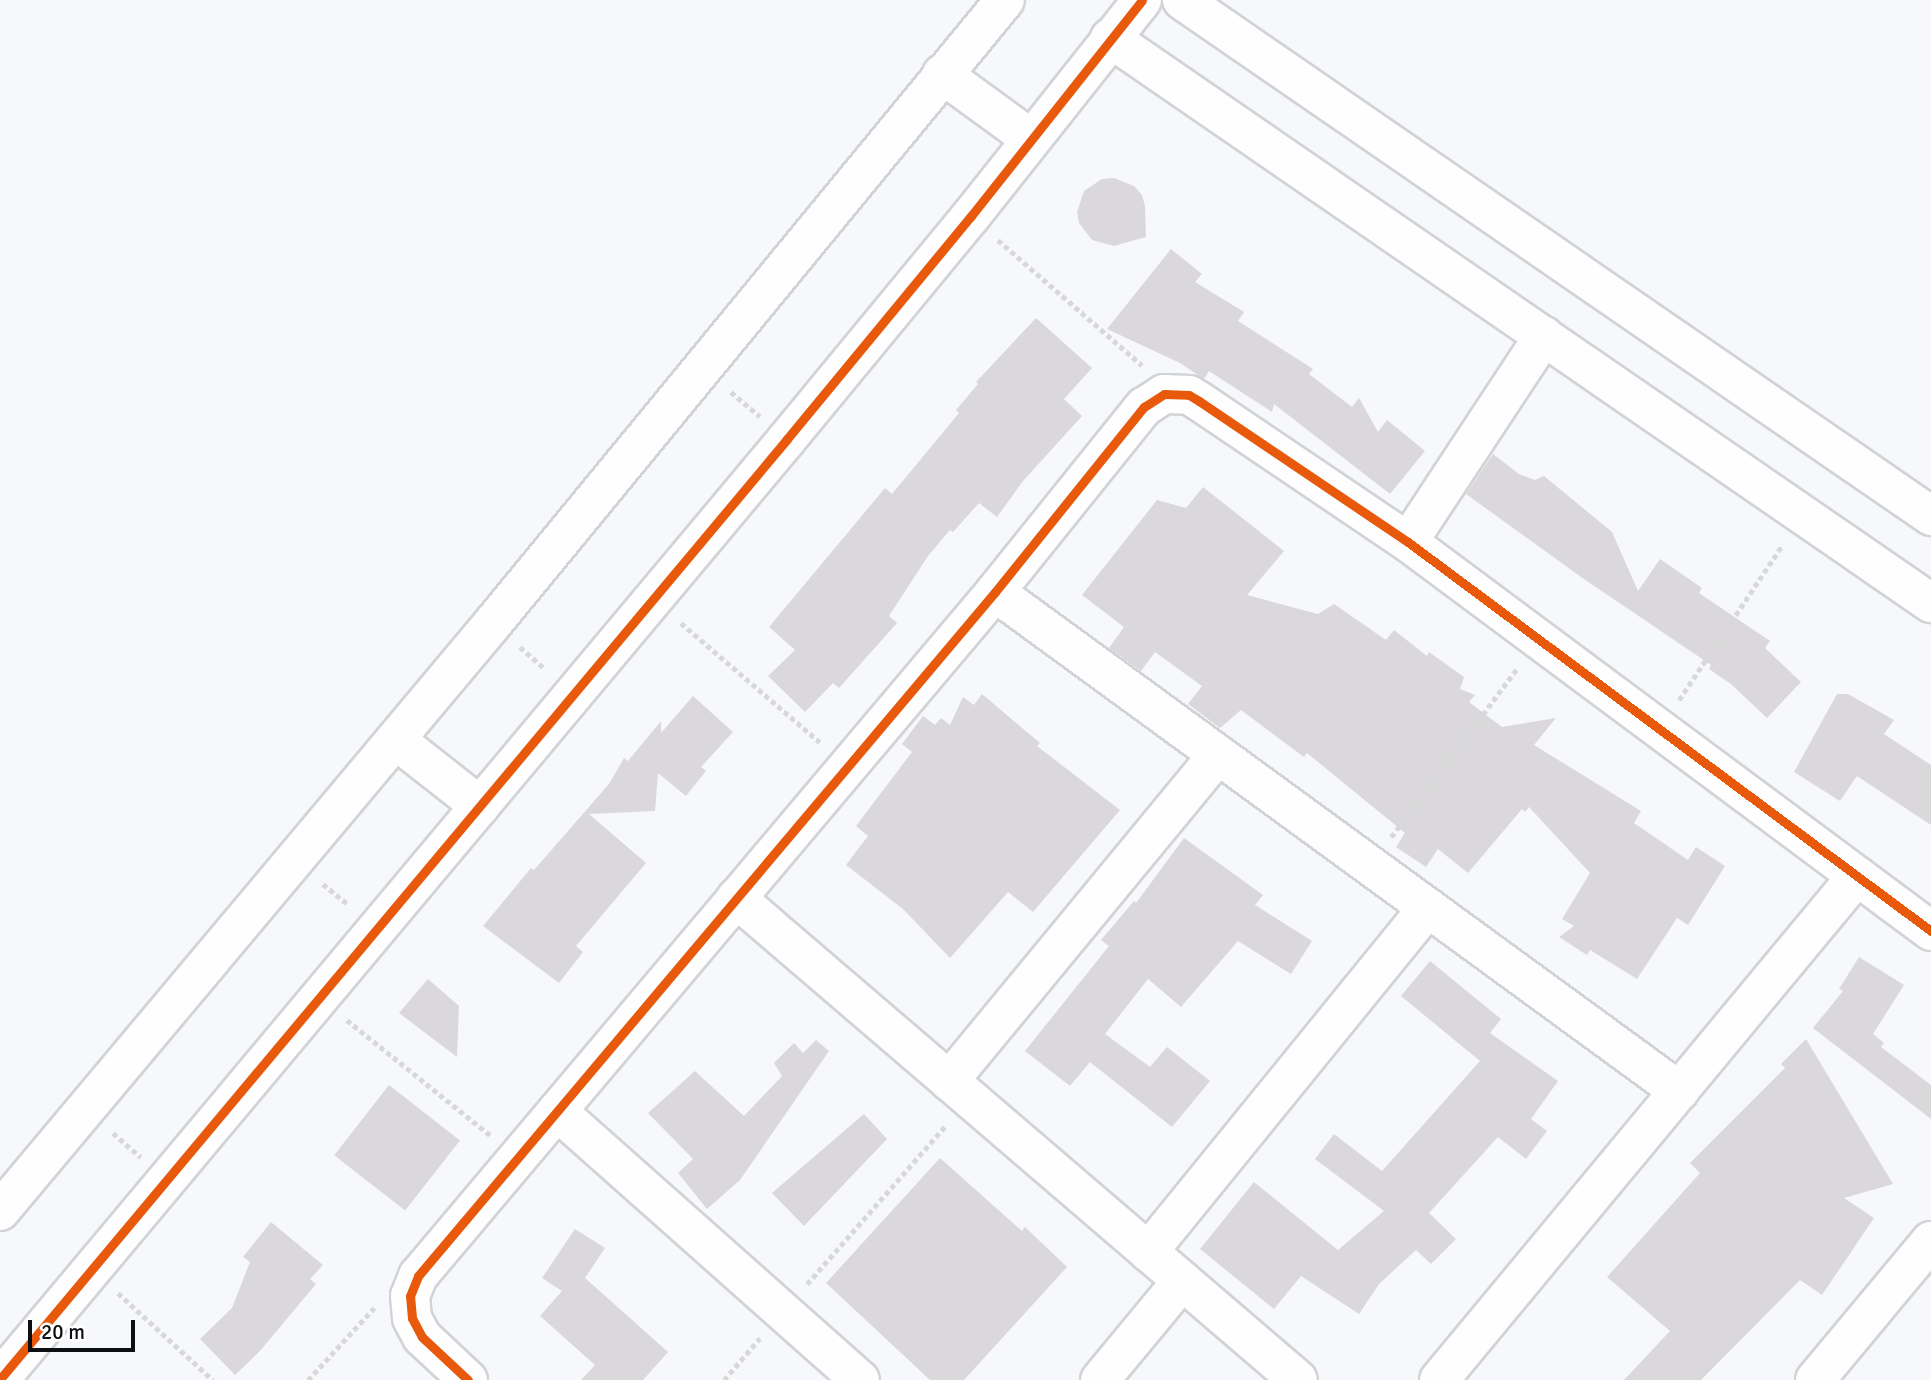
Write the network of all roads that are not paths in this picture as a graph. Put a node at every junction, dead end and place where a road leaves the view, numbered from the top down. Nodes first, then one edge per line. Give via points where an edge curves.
1 (1005, 0) edge
2 (1142, 0) edge
3 (1182, 0) edge
4 (1110, 38) junction
5 (942, 74) junction
6 (1031, 139) junction
7 (1544, 335) junction
8 (1931, 516) edge
9 (1408, 542) junction
10 (995, 592) junction
11 (1931, 603) edge
12 (396, 740) junction
13 (1218, 755) junction
14 (480, 806) junction
15 (1857, 876) junction
16 (736, 898) junction
17 (1428, 908) junction
18 (1931, 931) edge
19 (960, 1090) junction
20 (1679, 1091) junction
21 (557, 1111) junction
22 (0, 1211) edge
23 (1931, 1241) edge
24 (1148, 1252) junction
25 (1182, 1281) junction
26 (0, 1379) edge
27 (468, 1380) edge
28 (860, 1380) edge
29 (1100, 1380) edge
30 (1298, 1380) edge
31 (1439, 1380) edge
32 (1815, 1380) edge

1 - 5 street
2 - 4 street
3 - 8 street
4 - 6 street
4 - 7 street
5 - 6 street
5 - 12 street via 704,370
6 - 14 street
7 - 9 street
7 - 11 street
9 - 10 street via 1199,401 1189,395 1164,394 1144,407
9 - 15 street
10 - 13 street
10 - 16 street
12 - 14 street
12 - 22 street
13 - 17 street
13 - 19 street
14 - 26 street
15 - 18 street
15 - 20 street
16 - 19 street
16 - 21 street
17 - 20 street
17 - 24 street
19 - 24 street
20 - 31 street
21 - 27 street via 418,1276 410,1296 411,1318 422,1337
21 - 28 street
23 - 32 street
24 - 25 street
25 - 29 street
25 - 30 street

